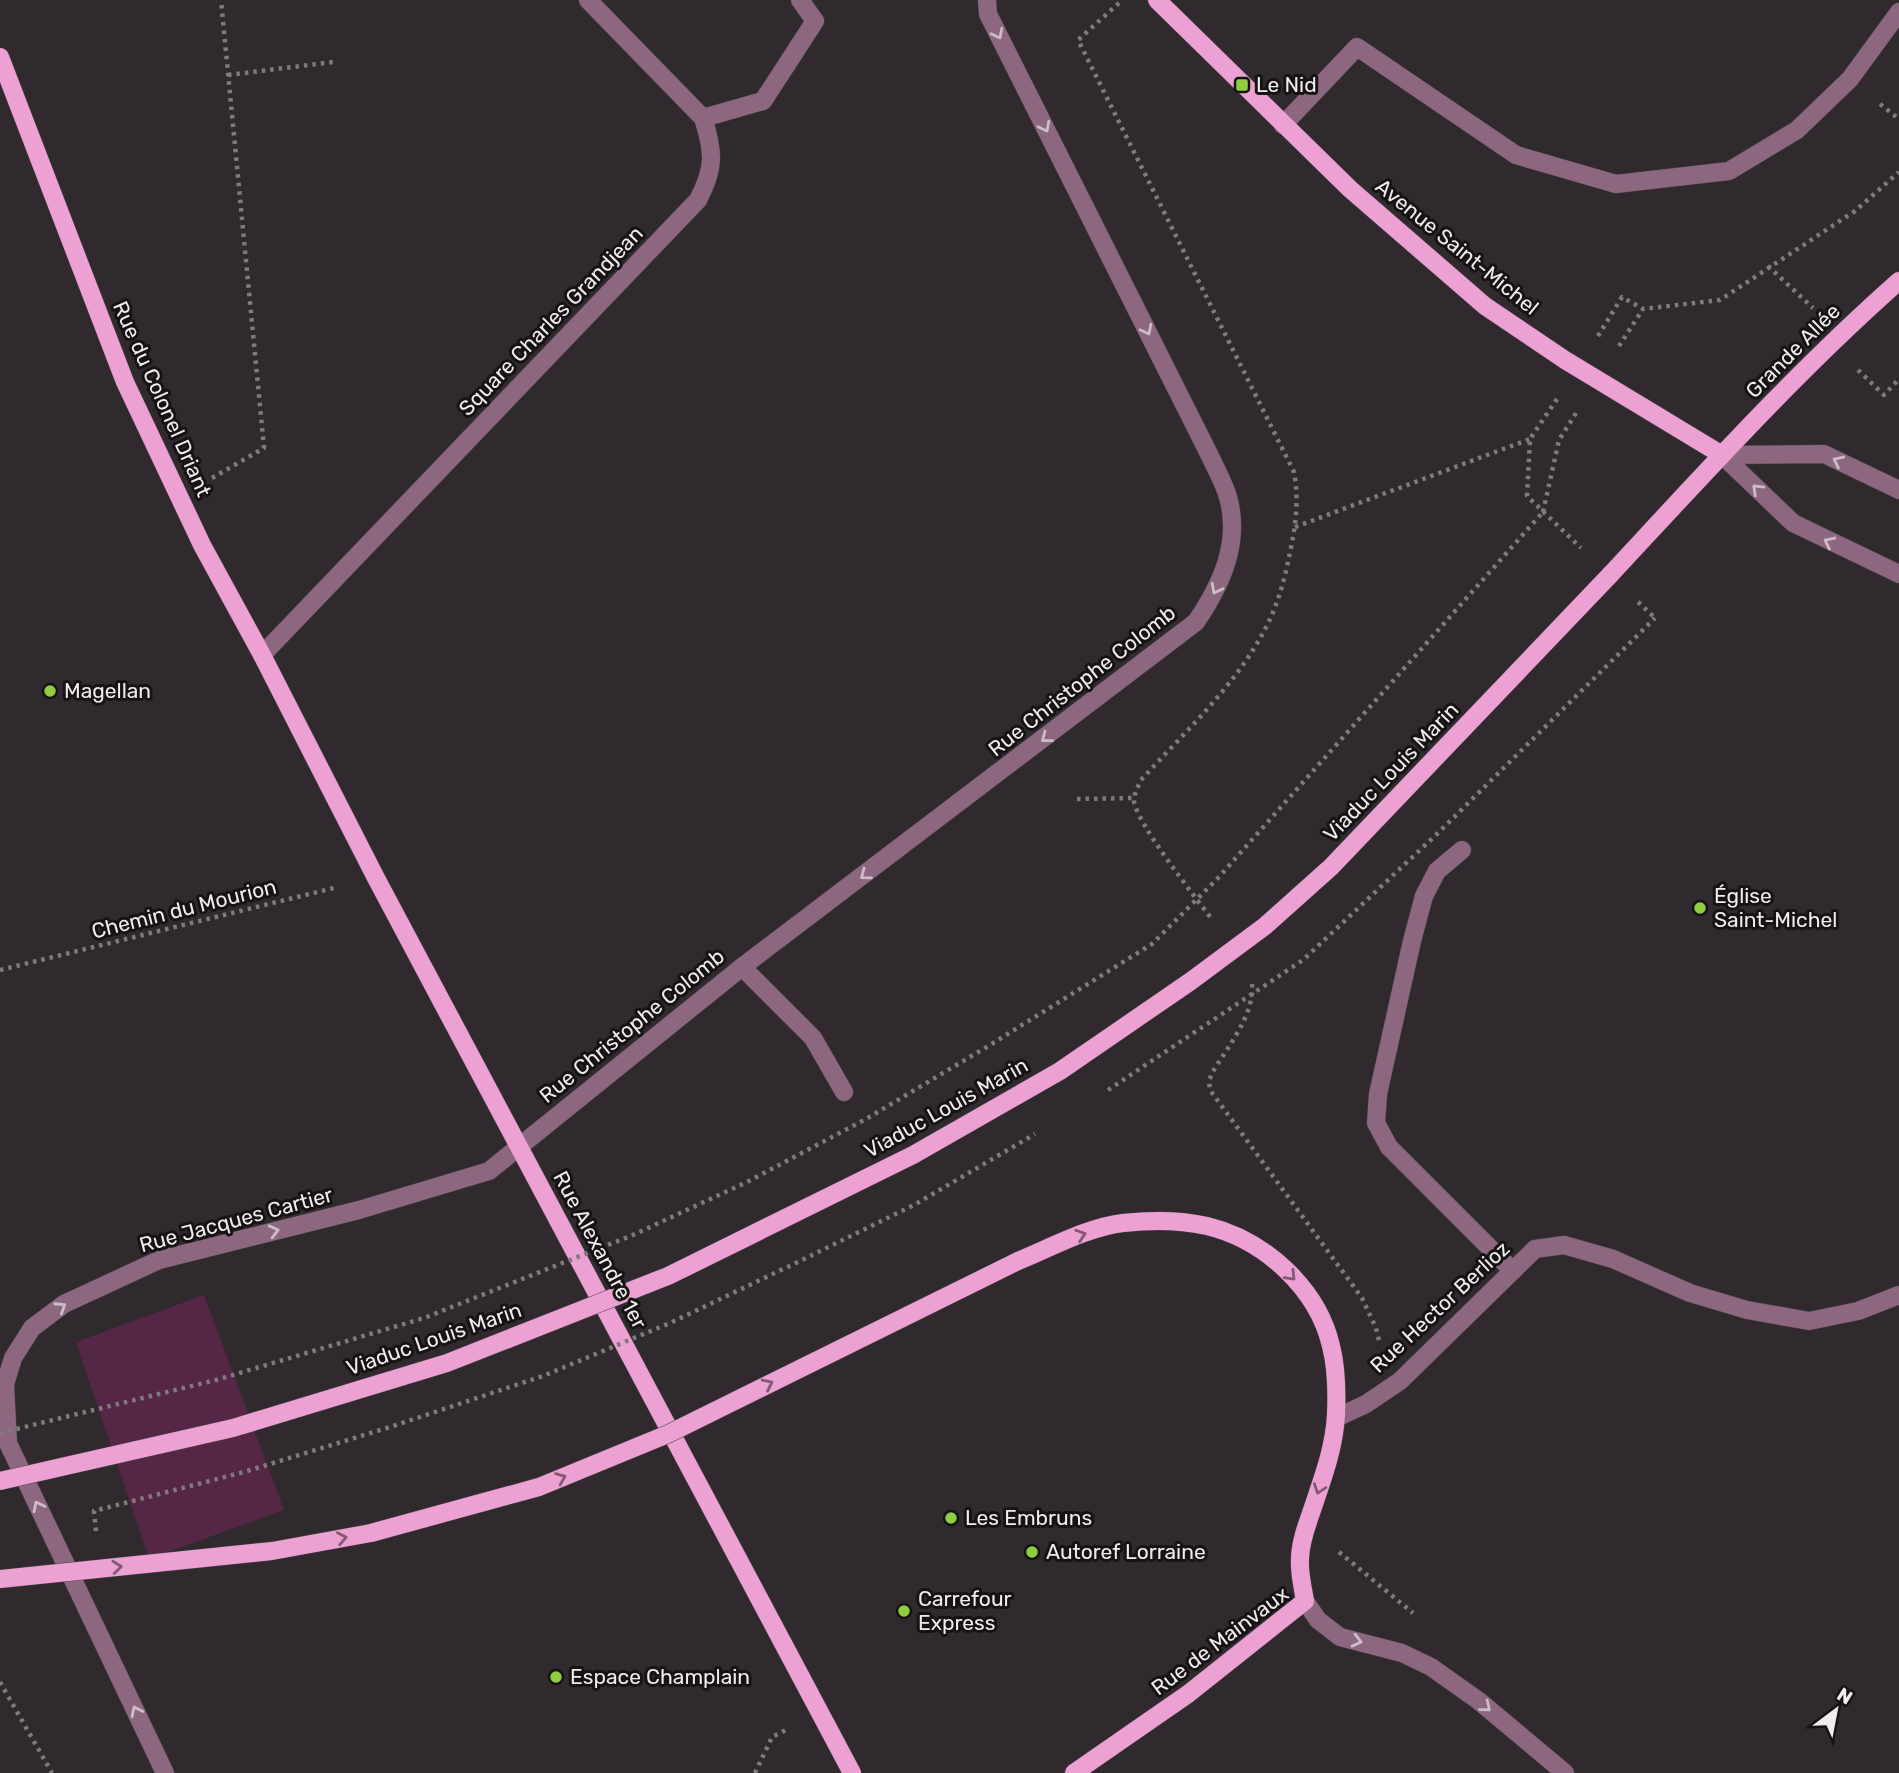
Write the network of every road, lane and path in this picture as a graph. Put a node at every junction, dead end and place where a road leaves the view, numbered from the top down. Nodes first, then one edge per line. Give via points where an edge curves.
1 (221, 0) edge
2 (588, 0) edge
3 (800, 0) edge
4 (987, 0) edge
5 (1122, 0) edge
6 (1157, 0) edge
7 (1899, 12) edge
8 (0, 57) edge
9 (333, 62) dead end
10 (228, 75) junction
11 (702, 118) junction
12 (1283, 125) junction
13 (1899, 172) edge
14 (1899, 281) edge
15 (1578, 368) junction
16 (1899, 379) edge
17 (1884, 396) dead end
18 (1530, 439) junction
19 (1722, 455) junction
20 (1899, 491) edge
21 (179, 496) junction
22 (1543, 512) junction
23 (1295, 527) junction
24 (1899, 574) edge
25 (1610, 575) junction
26 (1656, 618) dead end
27 (262, 655) junction
28 (308, 748) joint
29 (1135, 797) junction
30 (1077, 799) dead end
31 (1462, 850) dead end
32 (376, 878) junction
33 (1215, 924) dead end
34 (742, 967) junction
35 (0, 970) edge
36 (1250, 975) dead end
37 (844, 1091) dead end
38 (520, 1146) junction
39 (1513, 1271) junction
40 (1899, 1295) edge
41 (1384, 1392) junction
42 (1336, 1418) junction
43 (0, 1433) edge
44 (0, 1481) edge
45 (1306, 1527) junction
46 (0, 1579) edge
47 (1305, 1601) junction
48 (1430, 1667) junction
49 (0, 1682) edge
50 (821, 1714) junction
51 (52, 1773) edge
52 (165, 1773) edge
53 (755, 1773) edge
54 (852, 1773) edge
55 (1074, 1773) edge
56 (1565, 1773) edge

1 - 10 path
2 - 11 street, Square Charles Grandjean
3 - 11 street via 815,21 763,101
4 -> 34 street, Rue Christophe Colomb via 988,14 1210,456 1228,498 1230,553 1216,593 1196,622
5 - 23 path via 1078,40 1294,472
6 - 12 main road, Avenue Saint-Michel
7 - 12 street via 1850,79 1797,130 1729,171 1615,184 1516,155 1357,47
8 - 21 main road, Rue du Colonel Driant via 125,382
9 - 10 path
10 - 21 path via 264,448
11 - 27 street, Square Charles Grandjean via 711,142 712,164 698,200
12 - 15 main road, Avenue Saint-Michel via 1485,306
13 - 15 path via 1854,211 1720,300 1643,309 1622,297
14 - 19 main road, Grande Allée via 1851,323
15 - 18 path
15 - 19 main road, Avenue Saint-Michel
16 - 17 path
18 - 22 path via 1527,496
18 - 23 path
20 -> 19 street via 1824,454
24 -> 19 street, Avenue Saint-Michel via 1793,523
19 - 25 main road, Viaduc Louis Marin
21 - 27 main road, Rue du Colonel Driant
22 - 25 path
22 - 43 path, bridge via 1218,878 1152,944 877,1112 747,1182 633,1235 424,1318 216,1380
23 - 29 path via 1279,596 1264,631 1218,696 1141,780
25 - 26 path
25 - 44 main road, Viaduc Louis Marin, bridge via 1331,867 1265,926 1060,1071 924,1148 668,1276 447,1363 233,1428
27 - 28 main road, Rue du Colonel Driant
28 - 32 main road, Rue Alexandre 1er
29 - 30 path
29 - 33 path via 1134,804 1151,834
31 - 39 street via 1437,871 1424,896 1378,1094 1376,1124 1389,1147
32 - 35 path, Chemin du Mourion
32 - 38 main road, Rue Alexandre 1er
34 - 37 street via 813,1038
34 - 38 street, Rue Christophe Colomb
36 - 41 path via 1254,996 1212,1073 1210,1090 1362,1298 1377,1328
38 - 50 main road, Rue Alexandre 1er
52 -> 38 street, Rue Jacques Cartier via 8,1443 5,1384 13,1358 32,1328 64,1304 159,1260 359,1210 489,1171
39 - 40 street, Rue Hector Berlioz via 1535,1249 1564,1245 1613,1259 1690,1293 1809,1321 1858,1311
39 - 41 street, Rue Hector Berlioz
41 - 42 street, Rue Hector Berlioz
42 -> 45 main road via 1331,1455
46 -> 42 main road, bridge via 272,1551 371,1533 540,1487 668,1434 1018,1261 1120,1223 1177,1221 1209,1227 1242,1238 1280,1265 1303,1287 1321,1316 1336,1375
45 - 47 main road via 1299,1558
45 - 48 path via 1427,1625
47 -> 48 street, Rue de Mainvaux via 1318,1620 1340,1637 1402,1653
47 - 55 main road, Rue de Mainvaux via 1188,1694
48 -> 56 street, Rue de Mainvaux
49 - 51 path
50 - 53 path via 772,1737
50 - 54 main road, Rue Alexandre 1er

